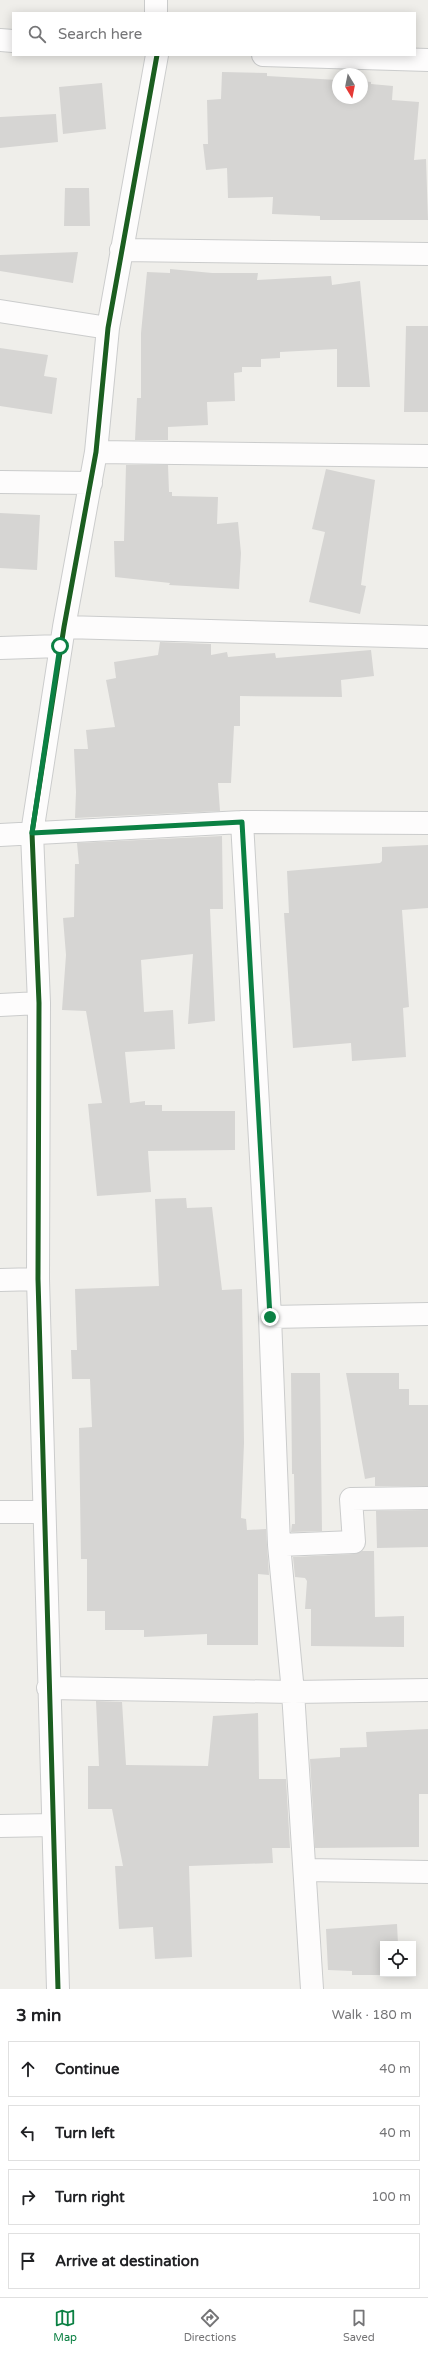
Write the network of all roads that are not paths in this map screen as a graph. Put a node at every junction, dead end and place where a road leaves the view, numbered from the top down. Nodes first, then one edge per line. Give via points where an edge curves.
1 (156, 0) edge
2 (156, 12) edge
3 (0, 40) edge
4 (12, 41) edge
5 (157, 56) edge
6 (296, 56) edge
7 (428, 60) edge
8 (122, 250) junction
9 (428, 254) edge
10 (0, 311) edge
11 (108, 328) junction
12 (96, 452) junction
13 (428, 456) edge
14 (0, 482) edge
15 (91, 483) junction
16 (62, 636) junction
17 (428, 637) edge
18 (0, 648) edge
19 (242, 822) junction
20 (428, 823) edge
21 (32, 833) junction
22 (0, 835) edge
23 (39, 1003) junction
24 (0, 1004) edge
25 (38, 1279) junction
26 (0, 1280) edge
27 (428, 1314) edge
28 (270, 1317) junction
29 (428, 1498) edge
30 (0, 1512) edge
31 (43, 1512) junction
32 (279, 1545) junction
33 (48, 1688) junction
34 (428, 1690) edge
35 (293, 1692) junction
36 (53, 1825) junction
37 (0, 1826) edge
38 (305, 1870) junction
39 (428, 1872) edge
40 (58, 1989) edge
41 (312, 1989) edge

1 - 2 street
3 - 4 street
5 - 8 street
6 - 7 street
8 - 9 street
8 - 11 street
10 - 11 street
11 - 12 street
12 - 13 street
12 - 15 street
14 - 15 street
15 - 16 street
16 - 17 street
16 - 18 street
16 - 21 street
19 - 20 street
19 - 21 street
19 - 28 street
21 - 22 street
21 - 23 street
23 - 24 street
23 - 25 street
25 - 26 street
25 - 31 street
27 - 28 street
28 - 32 street
29 - 32 street via 352,1499 354,1542
30 - 31 street
31 - 33 street
32 - 35 street
33 - 35 street
33 - 36 street
34 - 35 street
35 - 38 street
36 - 37 street
36 - 40 street
38 - 39 street
38 - 41 street

